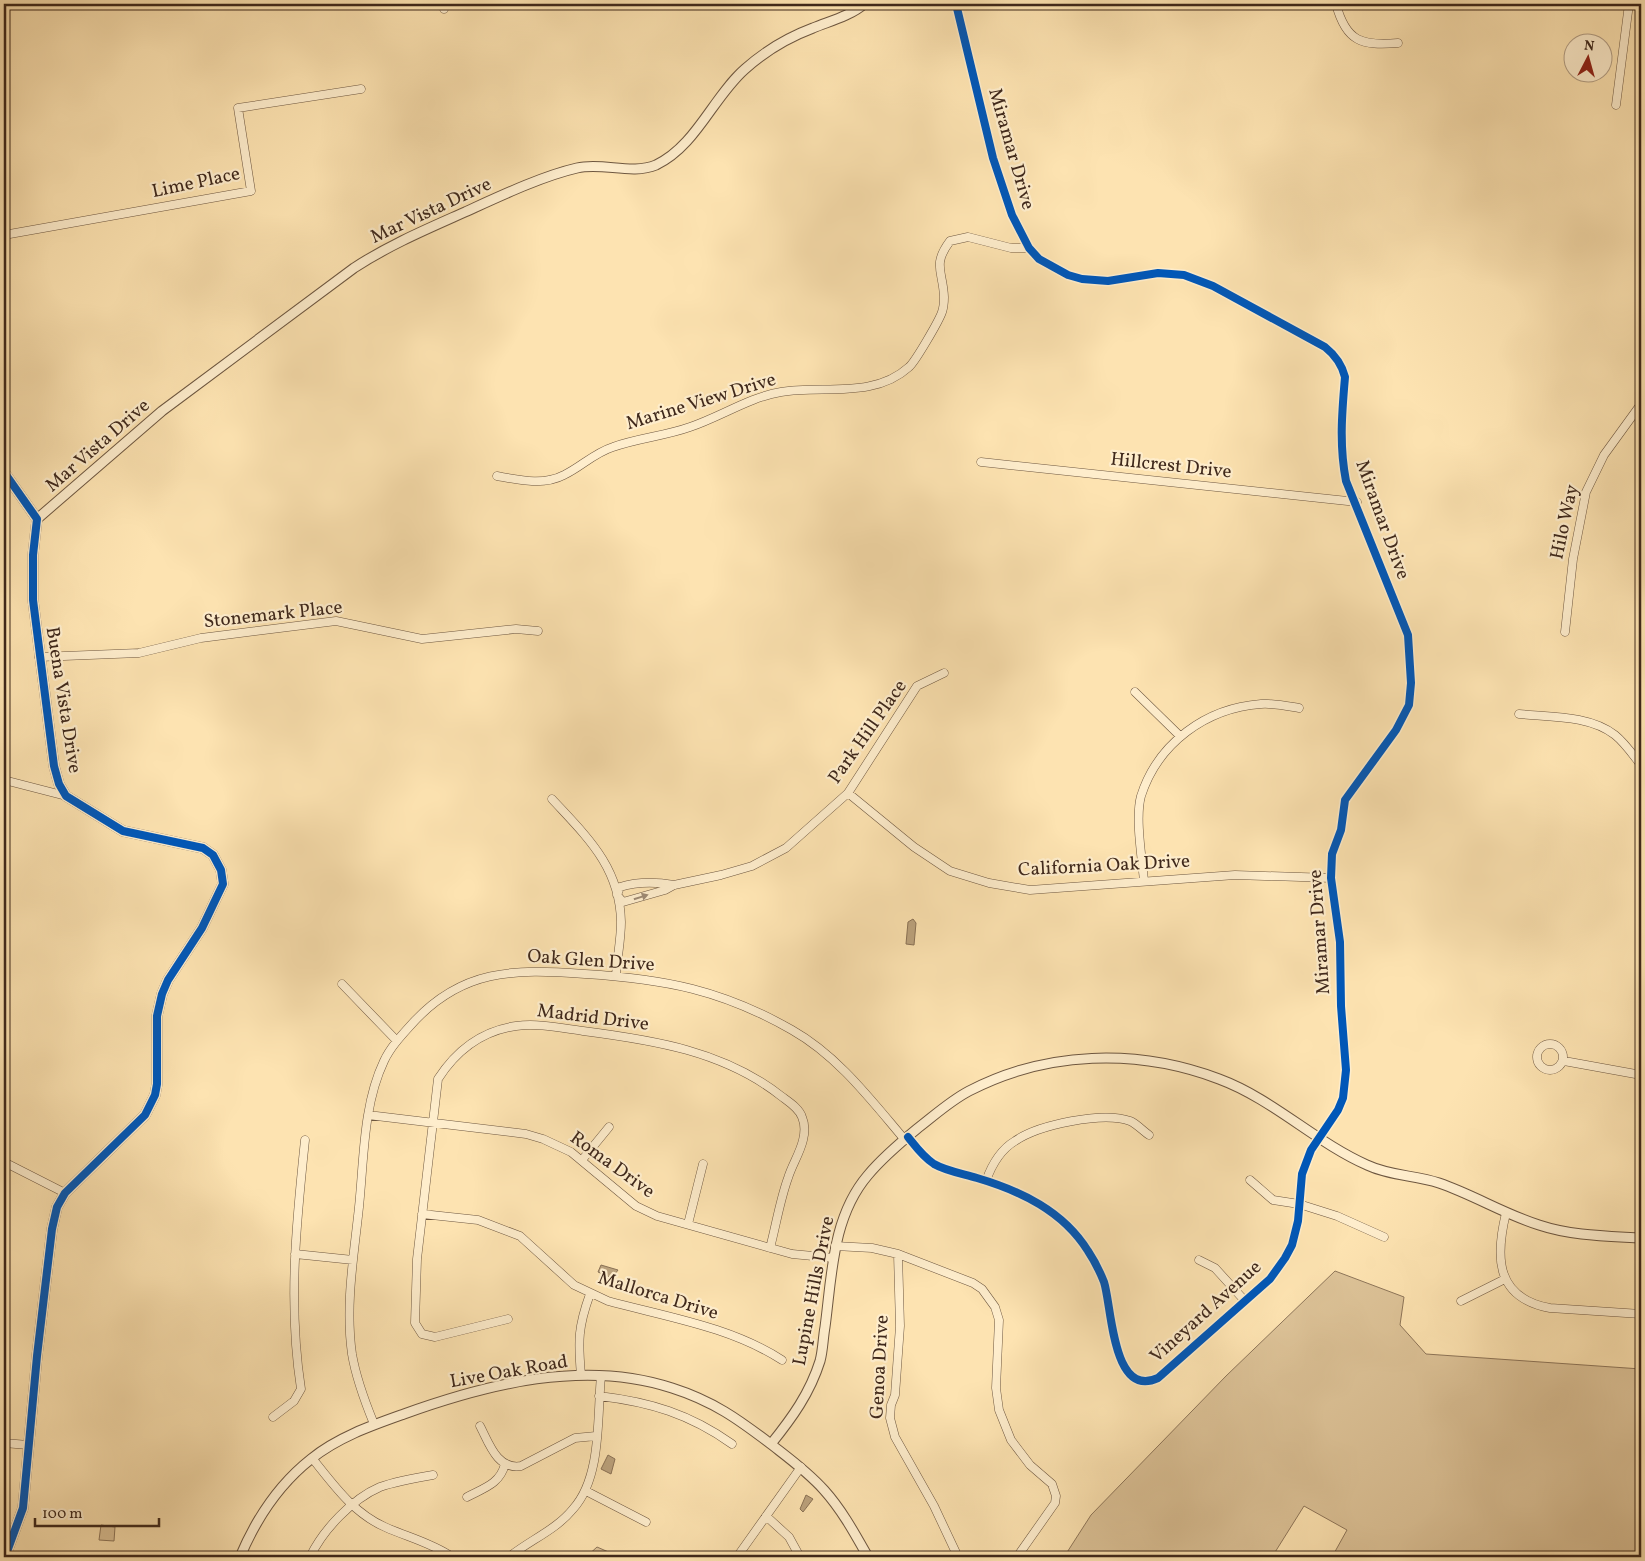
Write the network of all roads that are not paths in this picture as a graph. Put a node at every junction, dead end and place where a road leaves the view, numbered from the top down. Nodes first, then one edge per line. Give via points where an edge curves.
1 (864, 4) edge
2 (1336, 4) edge
3 (1629, 4) edge
4 (956, 5) edge
5 (1398, 43) dead end
6 (362, 89) dead end
7 (1616, 105) dead end
8 (4, 235) edge
9 (1029, 248) junction
10 (1641, 404) edge
11 (981, 462) dead end
12 (4, 472) edge
13 (498, 476) dead end
14 (1357, 502) junction
15 (37, 519) junction
16 (538, 631) dead end
17 (1565, 632) dead end
18 (39, 658) junction
19 (944, 673) dead end
20 (1134, 692) dead end
21 (1300, 708) dead end
22 (1520, 714) dead end
23 (1180, 736) junction
24 (1641, 764) edge
25 (4, 780) edge
26 (848, 793) junction
27 (66, 796) junction
28 (552, 799) dead end
29 (1331, 878) junction
30 (1144, 881) junction
31 (674, 885) junction
32 (617, 895) junction
33 (616, 976) junction
34 (342, 984) dead end
35 (396, 1041) junction
36 (1564, 1061) dead end
37 (1641, 1076) edge
38 (368, 1115) junction
39 (431, 1122) junction
40 (609, 1127) dead end
41 (1149, 1134) dead end
42 (1320, 1137) junction
43 (906, 1138) junction
44 (305, 1140) dead end
45 (582, 1160) junction
46 (4, 1162) edge
47 (703, 1164) dead end
48 (986, 1180) junction
49 (1250, 1180) dead end
50 (65, 1193) junction
51 (1299, 1204) junction
52 (1506, 1213) junction
53 (422, 1214) junction
54 (688, 1224) junction
55 (1384, 1237) dead end
56 (1641, 1238) edge
57 (835, 1246) junction
58 (770, 1248) junction
59 (296, 1254) junction
60 (898, 1254) junction
61 (834, 1258) junction
62 (353, 1260) junction
63 (1199, 1260) dead end
64 (1505, 1279) junction
65 (590, 1294) junction
66 (1245, 1301) junction
67 (1461, 1301) dead end
68 (1641, 1314) edge
69 (508, 1319) dead end
70 (782, 1360) dead end
71 (581, 1375) junction
72 (602, 1376) junction
73 (599, 1396) junction
74 (273, 1417) dead end
75 (374, 1424) junction
76 (480, 1426) dead end
77 (596, 1436) junction
78 (4, 1443) edge
79 (732, 1444) dead end
80 (771, 1444) junction
81 (28, 1446) junction
82 (312, 1458) junction
83 (505, 1464) junction
84 (801, 1467) junction
85 (433, 1475) dead end
86 (586, 1491) junction
87 (467, 1497) dead end
88 (352, 1505) junction
89 (766, 1516) junction
90 (646, 1522) dead end
91 (442, 1550) junction
92 (5, 1557) edge
93 (240, 1557) edge
94 (310, 1557) edge
95 (437, 1557) edge
96 (452, 1557) edge
97 (509, 1557) edge
98 (736, 1557) edge
99 (800, 1557) edge
100 (868, 1557) edge
101 (958, 1557) edge
102 (1017, 1557) edge

1 - 15 street, Mar Vista Drive via 849,14 810,28 745,68 672,156 643,168 577,168 504,194 380,251 162,411
2 - 5 street via 1350,36 1376,44
3 - 7 street
4 - 9 street, Miramar Drive via 993,158 1012,215
6 - 8 street, Lime Place via 238,108 251,191
9 - 13 street, Marine View Drive via 1011,248 968,237 950,240 941,253 939,266 944,298 942,312 910,367 891,379 854,389 770,395 689,427 614,446 553,480 530,482
9 - 14 street, Miramar Drive via 1040,259 1082,279 1108,281 1158,273 1184,275 1213,286 1325,347 1338,361 1345,377 1340,434 1346,481
10 - 17 street, Hilo Way via 1604,455 1586,492 1573,558
11 - 14 street, Hillcrest Drive
12 - 15 street
14 - 29 street, Miramar Drive via 1408,635 1411,682 1409,705 1396,730 1345,800 1341,830 1332,854
15 - 18 street, Buena Vista Drive via 33,600
16 - 18 street, Stonemark Place via 516,629 422,639 336,621 201,638 139,653
18 - 27 street, Buena Vista Drive via 54,766
19 - 26 street, Park Hill Place via 917,686
20 - 23 street
21 - 23 street via 1262,704 1218,713
22 - 24 street via 1599,726 1616,736
23 - 30 street via 1158,759 1141,798
25 - 27 street
26 - 30 street, California Oak Drive via 914,847 950,871 989,883 1030,890
26 - 31 street, Park Hill Place via 818,822 778,852 752,866
27 - 50 street, Buena Vista Drive via 123,832 203,848 213,855 221,870 223,884 202,928 162,994 157,1016 157,1084 145,1115
28 - 32 street via 597,848 609,868
29 - 30 street, California Oak Drive via 1235,875
29 - 42 street, Miramar Drive via 1340,942 1346,1070 1343,1098
31 - 32 street via 632,884 620,887
32 -> 31 street, Park Hill Place via 623,902
32 - 33 street via 621,923
33 - 35 street, Oak Glen Drive via 528,970 486,977 449,992 423,1011
33 - 43 street, Oak Glen Drive via 646,978 700,989 739,1002 794,1031 825,1053 864,1090
34 - 35 street
35 - 38 street, Oak Glen Drive via 384,1060
36 - 37 street
38 - 39 street, Roma Drive
38 - 62 street, Oak Glen Drive
39 - 45 street, Roma Drive via 526,1134 543,1139
39 - 53 street, Madrid Drive
39 - 58 street, Madrid Drive via 438,1079 449,1062 470,1042 516,1026 534,1025 634,1037 720,1060 761,1080 798,1110 802,1117 803,1140 787,1180
40 - 45 street
41 - 48 street via 1130,1121 1100,1118 1047,1126 1015,1140 999,1154
42 - 43 street, Lupine Hills Drive via 1257,1097 1218,1078 1173,1066 1100,1057 1042,1063 1006,1074 948,1104
42 - 51 street, Vineyard Avenue via 1302,1174
42 - 52 street, Lupine Hills Drive via 1371,1167 1392,1174 1428,1179 1467,1192
43 - 48 street, Vineyard Avenue via 936,1165
43 - 57 street, Lupine Hills Drive via 867,1176 845,1213
44 - 59 street
45 - 54 street, Roma Drive via 636,1206 657,1216
46 - 50 street
47 - 54 street
48 - 66 street, Vineyard Avenue via 1028,1197 1052,1212 1088,1251 1104,1281 1113,1335 1120,1358 1131,1377 1148,1382 1158,1378
49 - 51 street via 1273,1200
50 - 81 street, Buena Vista Drive via 57,1207 52,1229
51 - 55 street via 1337,1216
51 - 66 street, Vineyard Avenue via 1292,1245 1285,1258 1270,1279
52 - 56 street, Lupine Hills Drive via 1541,1226 1584,1234
52 - 64 street via 1499,1258
53 - 65 street, Mallorca Drive via 478,1220 520,1236 574,1285
53 - 69 street, Madrid Drive via 417,1259 416,1323 422,1334 435,1337
54 - 58 street, Roma Drive
57 - 60 street via 872,1248
57 - 61 street, Lupine Hills Drive
58 - 61 street, Roma Drive via 792,1254
59 - 62 street
59 - 74 street via 293,1307 301,1390 294,1401
60 - 101 street, Genoa Drive via 900,1326 890,1418 895,1437
60 - 102 street via 973,1283 982,1289 995,1307 999,1320 996,1388 999,1410 1011,1440 1030,1465 1052,1484 1056,1496
61 - 80 street, Lupine Hills Drive via 820,1359 807,1394
62 - 75 street, Oak Glen Drive via 349,1306 352,1354
63 - 66 street via 1215,1268
64 - 67 street
64 - 68 street via 1518,1295 1538,1305
65 - 70 street, Mallorca Drive via 740,1337
65 - 71 street via 580,1321
71 - 72 street, Live Oak Road
71 - 75 street, Live Oak Road via 479,1390
72 - 73 street
72 - 80 street, Live Oak Road via 671,1387 706,1401 732,1414
73 - 77 street
73 - 79 street via 639,1401 686,1416
75 - 82 street, Live Oak Road
76 - 83 street via 497,1457
77 - 83 street via 575,1438 522,1466
77 - 86 street
78 - 81 street
80 - 84 street, Live Oak Road
81 - 92 street, Buena Vista Drive via 22,1508
82 - 88 street
82 - 93 street, Live Oak Road via 272,1498 251,1531
83 - 87 street via 502,1476
84 - 89 street
84 - 100 street, Live Oak Road via 845,1517
85 - 88 street via 379,1488
86 - 90 street
86 - 97 street via 573,1510 548,1532
88 - 91 street via 383,1527
88 - 94 street via 317,1541
89 - 98 street
89 - 99 street via 789,1538
91 - 95 street
91 - 96 street

